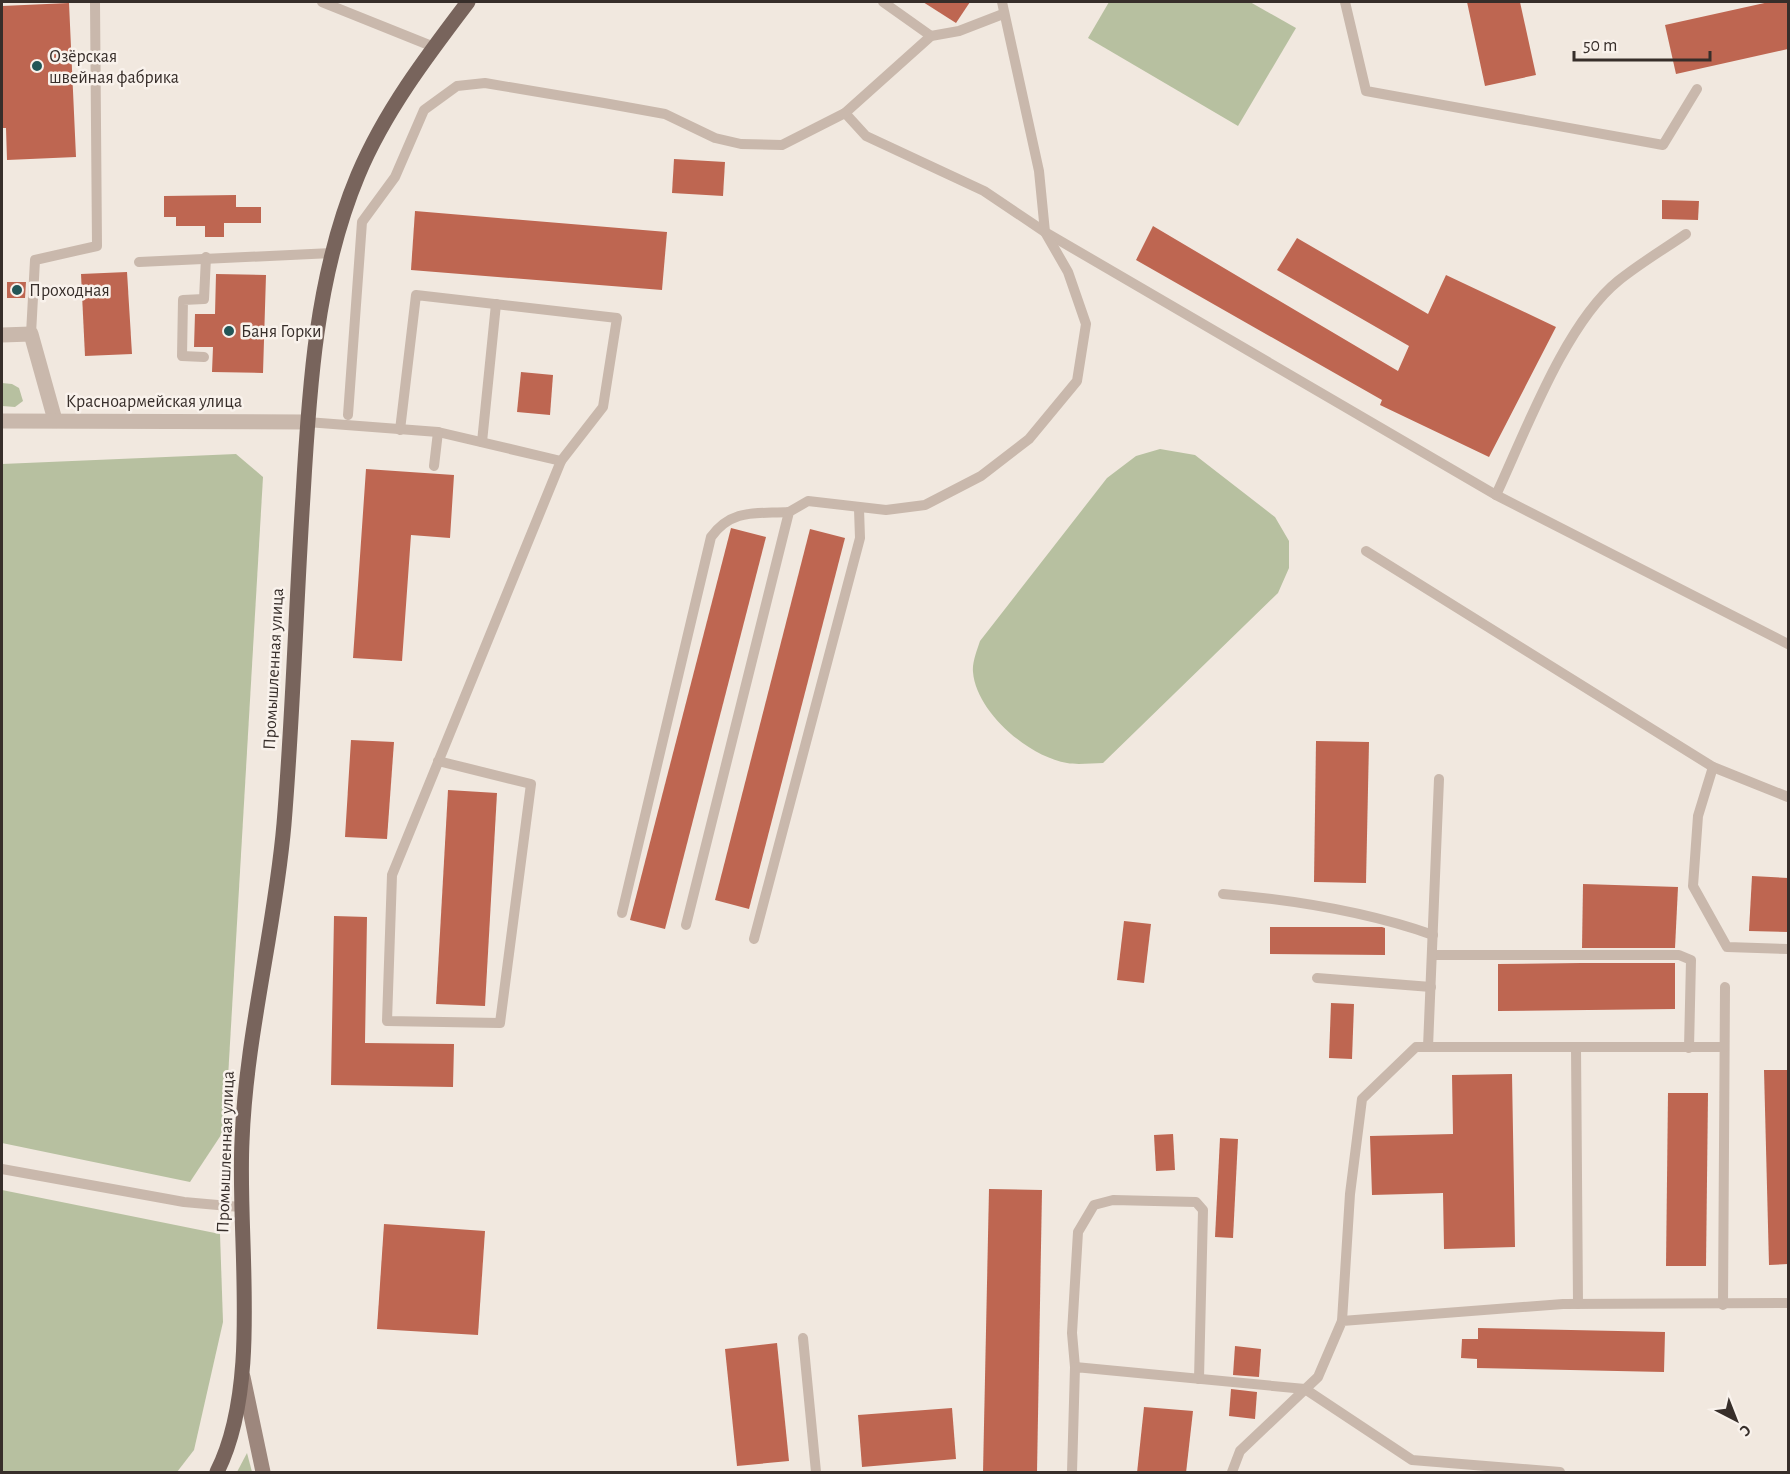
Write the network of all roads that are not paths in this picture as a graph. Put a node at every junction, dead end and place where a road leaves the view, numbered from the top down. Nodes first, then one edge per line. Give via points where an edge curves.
1 (95, 2) edge
2 (322, 2) edge
3 (468, 2) edge
4 (883, 2) edge
5 (1002, 2) edge
6 (1345, 2) edge
7 (1003, 14) junction
8 (931, 36) junction
9 (434, 47) junction
10 (1697, 89) dead end
11 (845, 113) junction
12 (1045, 232) junction
13 (1686, 234) dead end
14 (332, 253) junction
15 (206, 257) junction
16 (139, 262) dead end
17 (496, 304) junction
18 (31, 334) junction
19 (2, 335) edge
20 (204, 357) dead end
21 (348, 415) dead end
22 (55, 420) junction
23 (2, 421) edge
24 (307, 422) junction
25 (400, 429) junction
26 (438, 432) junction
27 (482, 442) junction
28 (561, 461) junction
29 (434, 466) dead end
30 (1496, 495) junction
31 (859, 509) junction
32 (789, 512) junction
33 (1366, 551) dead end
34 (1788, 644) edge
35 (438, 761) junction
36 (1713, 767) junction
37 (1439, 779) dead end
38 (1788, 797) edge
39 (1223, 894) dead end
40 (622, 913) dead end
41 (686, 925) dead end
42 (1433, 935) junction
43 (754, 939) dead end
44 (1788, 949) edge
45 (1432, 955) junction
46 (1317, 978) dead end
47 (1431, 987) junction
48 (1725, 987) dead end
49 (1428, 1047) junction
50 (1576, 1047) junction
51 (1689, 1047) junction
52 (1725, 1047) junction
53 (2, 1169) edge
54 (240, 1207) junction
55 (1788, 1302) edge
56 (1578, 1304) junction
57 (1723, 1305) junction
58 (1342, 1321) junction
59 (803, 1338) dead end
60 (1075, 1366) junction
61 (243, 1374) junction
62 (1199, 1378) junction
63 (1305, 1389) junction
64 (1522, 1471) edge
65 (217, 1473) edge
66 (263, 1473) edge
67 (816, 1473) edge
68 (1072, 1473) edge
69 (1232, 1473) edge
70 (1560, 1473) edge

1 - 18 lane via 97,246 35,260
2 - 9 lane
3 - 9 main road, Промышленная улица
4 - 8 lane
5 - 7 lane
6 - 10 lane via 1366,91 1663,145
7 - 8 lane via 959,31
7 - 12 lane via 1039,171
8 - 11 lane
9 - 14 main road, Промышленная улица via 397,100 358,174
11 - 12 lane via 866,136 984,191
11 - 21 lane via 782,145 741,144 715,138 665,114 485,82 457,86 424,110 395,177 362,222
12 - 30 lane
12 - 31 lane via 1068,272 1086,324 1077,381 1029,439 981,476 925,505
13 - 30 lane via 1617,282 1590,310 1563,352
14 - 15 lane
14 - 24 main road, Промышленная улица via 318,326
15 - 16 lane
15 - 20 lane via 204,299 183,300 182,345 182,356
17 - 25 lane via 416,295
17 - 27 lane
17 - 28 lane via 617,318 603,407
18 - 19 street
18 - 22 street
22 - 23 street, Красноармейская улица
22 - 24 street, Красноармейская улица
24 - 25 lane
24 - 54 main road, Промышленная улица via 284,824 248,1060
25 - 26 lane
26 - 27 lane
26 - 29 lane
27 - 28 lane
28 - 35 lane
30 - 34 lane
31 - 32 lane via 808,501
31 - 43 lane via 860,538
32 - 40 lane via 737,514 719,525 711,537
32 - 41 lane
33 - 36 lane
35 - 35 lane via 392,875 387,1021 500,1023 531,784
36 - 38 lane
36 - 44 lane via 1698,816 1693,886 1727,947
37 - 42 lane
39 - 42 lane via 1285,899 1392,921
42 - 45 lane
45 - 47 lane
45 - 51 lane via 1679,955 1691,960
46 - 47 lane
47 - 49 lane
48 - 52 lane
49 - 50 lane
49 - 58 lane via 1416,1047 1362,1099 1350,1194
50 - 51 lane
50 - 56 lane
51 - 52 lane
52 - 57 lane
53 - 54 lane via 184,1202
54 - 61 main road, Промышленная улица
55 - 57 lane
56 - 57 lane
56 - 58 lane
58 - 63 lane via 1317,1377
59 - 67 lane
60 - 62 lane
60 - 62 lane via 1072,1333 1078,1232 1094,1205 1113,1200 1196,1202 1203,1210
60 - 68 lane
61 - 65 main road, Промышленная улица via 234,1424
61 - 66 street
62 - 63 lane
63 - 64 lane via 1412,1460
63 - 69 lane via 1240,1451
64 - 70 lane

